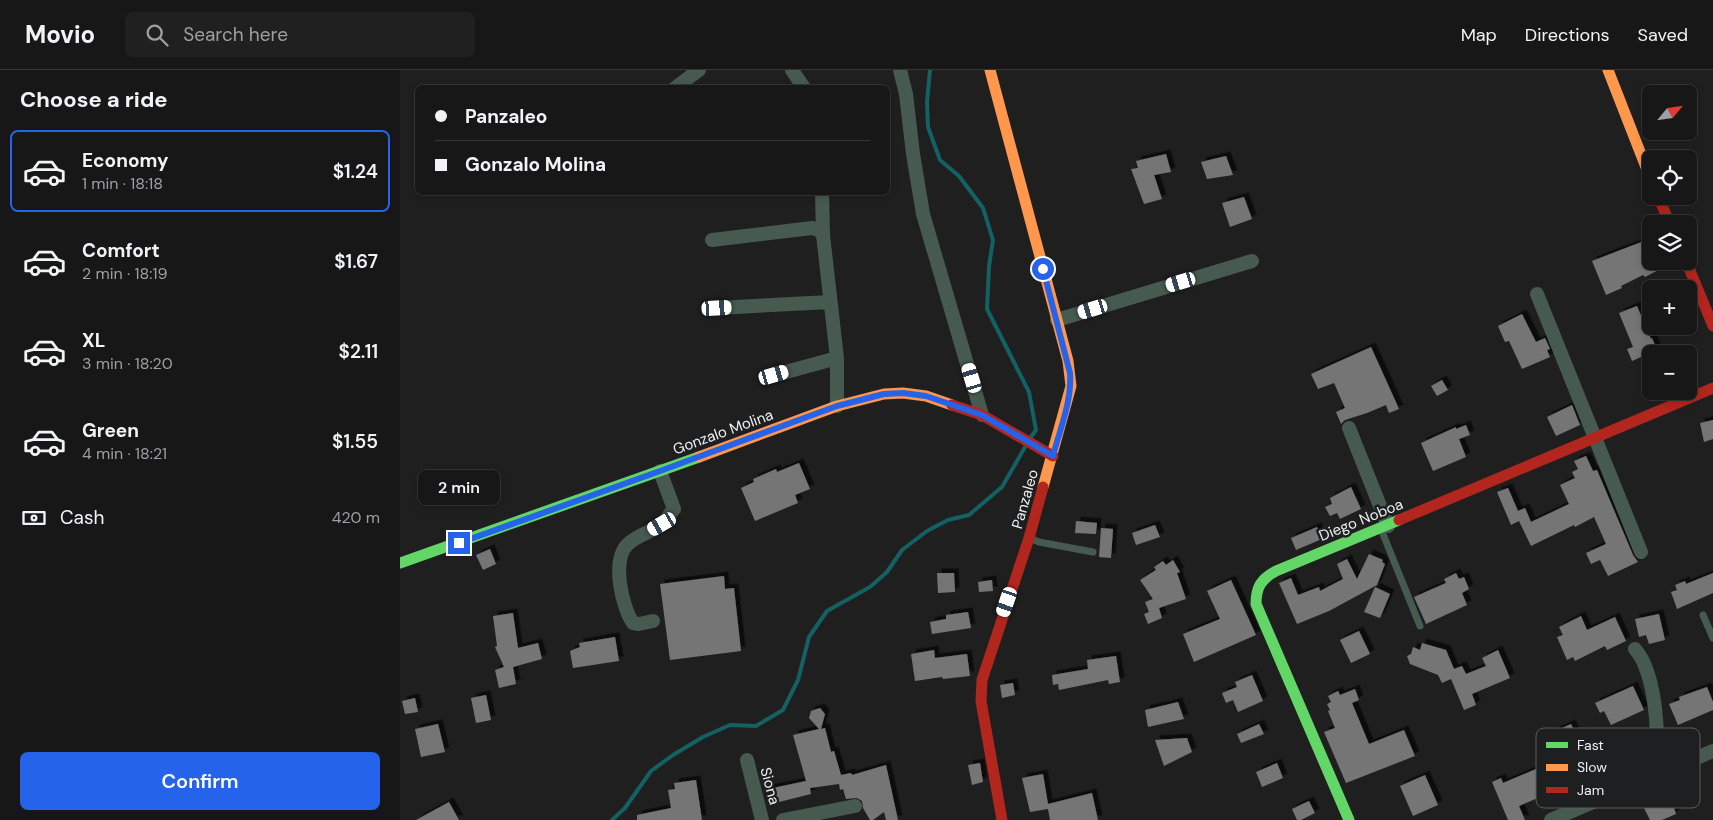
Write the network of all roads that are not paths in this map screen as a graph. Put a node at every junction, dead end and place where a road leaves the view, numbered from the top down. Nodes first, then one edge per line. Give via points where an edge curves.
1 (700, 70) edge
2 (792, 70) edge
3 (900, 70) edge
4 (990, 70) edge
5 (1608, 70) edge
6 (678, 85) edge
7 (802, 85) edge
8 (1642, 157) edge
9 (822, 195) edge
10 (823, 235) junction
11 (712, 240) dead end
12 (1252, 262) dead end
13 (1690, 270) edge
14 (1537, 294) dead end
15 (830, 302) junction
16 (717, 308) dead end
17 (1057, 320) junction
18 (1713, 326) edge
19 (837, 358) junction
20 (774, 375) dead end
21 (1713, 388) edge
22 (837, 406) junction
23 (982, 415) junction
24 (1349, 428) dead end
25 (1595, 439) junction
26 (1053, 456) junction
27 (660, 471) junction
28 (1384, 527) junction
29 (1029, 538) junction
30 (1093, 552) dead end
31 (1642, 552) dead end
32 (400, 563) edge
33 (1703, 615) dead end
34 (653, 621) dead end
35 (1420, 626) dead end
36 (1713, 638) edge
37 (1635, 649) dead end
38 (1656, 728) edge
39 (1713, 752) edge
40 (1700, 757) edge
41 (747, 760) dead end
42 (855, 806) dead end
43 (1579, 808) edge
44 (762, 820) edge
45 (783, 820) edge
46 (1002, 820) edge
47 (1349, 820) edge
48 (1551, 820) edge

1 - 6 street
2 - 7 street
3 - 23 street via 923,214
4 - 17 street, Panzaleo
5 - 8 street
9 - 10 street
10 - 11 street via 812,228
10 - 15 street
12 - 17 street
13 - 18 street
14 - 25 street
15 - 16 street
15 - 19 street
17 - 26 street, Panzaleo via 1071,386
19 - 20 street
19 - 22 street
21 - 25 street, Diego Noboa
22 - 23 street, Gonzalo Molina via 884,394 903,393 926,396
22 - 27 street, Gonzalo Molina
23 - 26 street, Gonzalo Molina
24 - 28 street
25 - 28 street, Diego Noboa
25 - 31 street
26 - 29 street, Panzaleo
27 - 32 street, Gonzalo Molina
27 - 34 street via 674,509 662,524 627,545 619,573 623,600 633,623
28 - 35 lane
28 - 47 street, Diego Noboa via 1266,576 1259,581 1255,592 1256,604
29 - 30 lane
29 - 46 street, Panzaleo via 982,680 981,702
33 - 36 lane
37 - 38 street via 1645,664 1652,689
39 - 40 street
41 - 44 street, Siona
42 - 45 street
43 - 48 street

